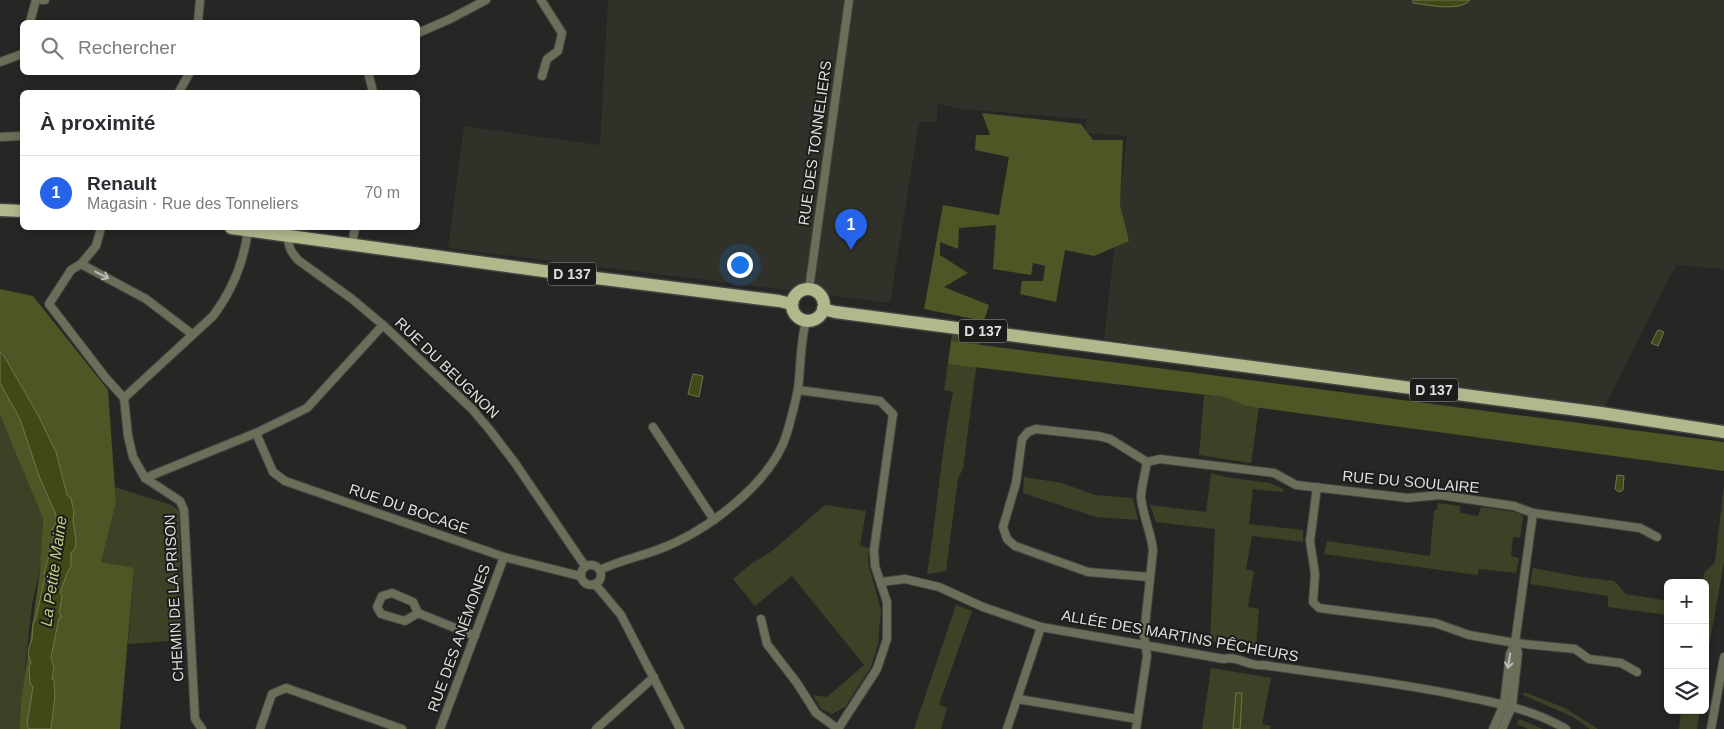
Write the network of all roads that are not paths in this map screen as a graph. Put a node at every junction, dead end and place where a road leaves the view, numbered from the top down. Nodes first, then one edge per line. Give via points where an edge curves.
1 (36, 0) edge
2 (200, 0) edge
3 (478, 0) edge
4 (486, 0) edge
5 (541, 0) edge
6 (849, 0) edge
7 (31, 20) edge
8 (198, 20) edge
9 (450, 20) junction
10 (420, 32) edge
11 (20, 55) edge
12 (0, 62) edge
13 (188, 75) edge
14 (369, 75) edge
15 (542, 76) dead end
16 (180, 90) edge
17 (372, 90) edge
18 (20, 136) edge
19 (0, 137) edge
20 (0, 210) edge
21 (20, 211) edge
22 (100, 230) edge
23 (248, 230) joint
24 (355, 230) edge
25 (288, 236) junction
26 (352, 244) junction
27 (81, 264) junction
28 (809, 289) junction
29 (792, 304) junction
30 (824, 309) junction
31 (806, 321) junction
32 (383, 325) junction
33 (192, 334) junction
34 (798, 390) junction
35 (124, 398) junction
36 (653, 427) dead end
37 (256, 432) junction
38 (1724, 432) edge
39 (1146, 462) junction
40 (145, 478) junction
41 (1317, 487) junction
42 (1533, 513) junction
43 (714, 520) junction
44 (1657, 537) dead end
45 (504, 557) junction
46 (585, 566) junction
47 (600, 570) junction
48 (580, 576) junction
49 (1149, 577) junction
50 (881, 582) junction
51 (595, 584) junction
52 (418, 612) junction
53 (761, 619) dead end
54 (1041, 627) junction
55 (475, 636) junction
56 (1515, 643) junction
57 (1146, 646) junction
58 (1724, 657) edge
59 (1637, 672) dead end
60 (654, 677) junction
61 (1018, 699) junction
62 (1508, 705) junction
63 (1137, 719) junction
64 (202, 729) edge
65 (260, 729) edge
66 (402, 729) edge
67 (440, 729) edge
68 (596, 729) edge
69 (680, 729) edge
70 (838, 729) edge
71 (1007, 729) edge
72 (1136, 729) edge
73 (1493, 729) edge
74 (1502, 729) edge
75 (1566, 729) edge
76 (1711, 729) edge

1 - 7 street
2 - 8 street
3 - 9 street
4 - 9 street
5 - 15 street via 562,33 558,51 548,58
6 - 28 street, RUE DES TONNELIERS
9 - 10 street
11 - 12 street
13 - 16 street
14 - 17 street
18 - 19 street
20 - 21 main road
22 - 27 street via 96,246
23 - 25 main road, D 137
23 - 33 street via 243,258 224,301 213,316
24 - 26 street
25 - 26 main road, D 137
25 - 32 street, RUE DU BEUGNON via 288,244 298,260
26 - 29 main road, D 137
27 -> 33 street via 146,299
27 - 35 street via 71,270 49,304
28 - 29 main road via 799,291
28 - 30 main road via 819,293
29 - 31 main road via 797,317
30 - 31 main road via 819,317
30 - 38 main road, D 137 via 1591,411
31 - 34 street
32 - 37 street via 307,408
32 - 46 street, RUE DU BEUGNON via 489,429 516,463
33 - 35 street
34 - 43 street via 786,435 772,464 758,482
34 - 50 street via 880,401 893,414 874,550
35 - 40 street, CHEMIN DE LA PRISON via 133,457
36 - 43 street
37 - 40 street
37 - 45 street, RUE DU BOCAGE via 273,472 286,481
39 - 41 street, RUE DU SOULAIRE via 1160,459 1274,473 1296,485
39 - 49 street via 1141,496 1153,550
39 - 49 street via 1110,439 1036,428 1022,439 1016,483 1003,527 1014,546 1088,572
40 - 64 street, CHEMIN DE LA PRISON via 180,501 184,510 195,719
41 - 42 street, RUE DU SOULAIRE via 1408,498 1440,495 1514,506
41 - 56 street via 1310,541 1315,574 1313,602 1319,608 1435,623 1469,635
42 - 44 street, RUE DU SOULAIRE via 1640,528
42 - 56 street
43 - 47 street via 659,550 615,562
45 - 48 street, RUE DU BOCAGE
45 - 55 street, RUE DES ANÉMONES
46 - 47 street via 592,564
46 - 48 street
47 - 51 street via 600,580
48 - 51 street via 586,584
49 - 57 street
50 - 54 street, ALLÉE DES MARTINS PÊCHEURS via 905,579 939,587 983,607
50 - 70 street via 887,602 887,639 883,653 877,669
51 - 60 street via 621,615
52 - 52 street via 405,621 381,614 377,607 382,596 392,593 413,602
52 - 55 street
53 - 70 street via 767,644 816,713
54 - 57 street, ALLÉE DES MARTINS PÊCHEURS
54 - 61 street
55 - 67 street, RUE DES ANÉMONES
56 - 59 street via 1575,649 1589,659 1621,663
56 - 62 street via 1518,653
57 - 62 street, ALLÉE DES MARTINS PÊCHEURS via 1224,659 1231,657 1255,666 1417,686
57 - 63 street
58 - 76 street
60 - 68 street
60 - 69 street
61 - 63 street
61 - 71 street
62 - 73 street
62 - 74 street
62 - 75 street, ALLÉE DES MARTINS PÊCHEURS
63 - 72 street
65 - 66 street via 272,694 286,688

